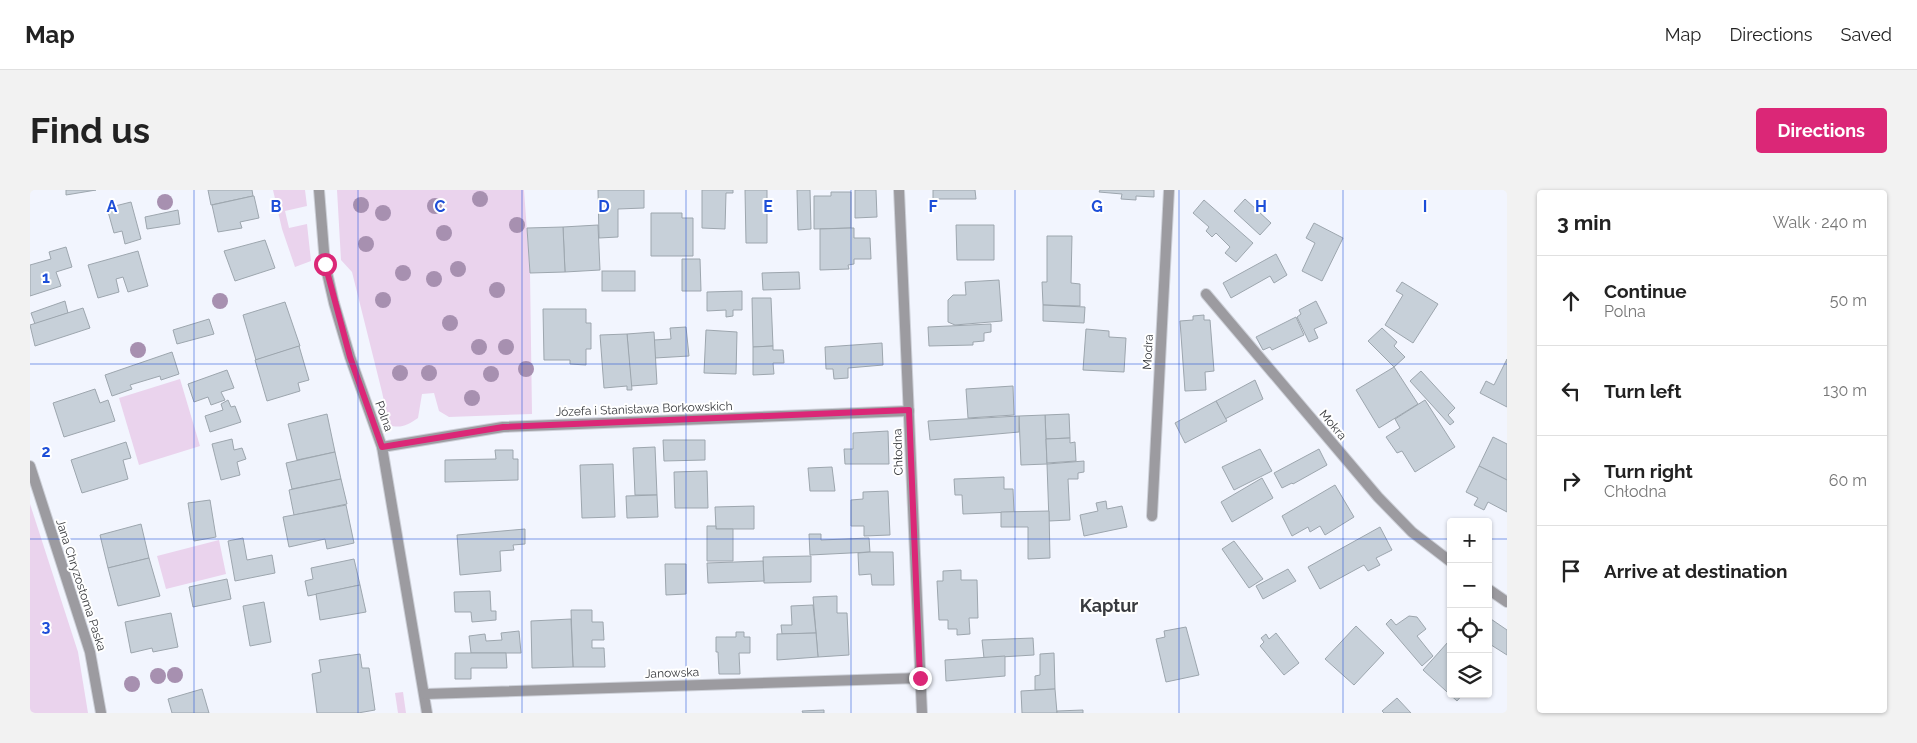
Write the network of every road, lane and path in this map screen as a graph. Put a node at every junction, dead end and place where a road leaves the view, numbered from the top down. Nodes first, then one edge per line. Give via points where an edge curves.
1 (319, 190) edge
2 (899, 190) edge
3 (1169, 190) edge
4 (1206, 294) dead end
5 (909, 410) junction
6 (382, 447) junction
7 (30, 466) edge
8 (1152, 516) dead end
9 (1447, 559) edge
10 (1492, 592) edge
11 (1507, 602) edge
12 (920, 678) junction
13 (425, 694) junction
14 (101, 713) edge
15 (427, 713) edge
16 (922, 713) edge

1 - 6 street, Polna via 325,264 334,303
2 - 5 street, Chłodna
3 - 8 street, Modra
4 - 9 street, Mokra via 1378,497 1412,532
5 - 6 street, Józefa i Stanisława Borkowskich via 503,427
5 - 12 street, Chłodna
6 - 13 street, Polna
7 - 14 street, Jana Chryzostoma Paska via 90,652
10 - 11 street
12 - 13 street, Janowska
12 - 16 street, Chłodna
13 - 15 street, Polna

